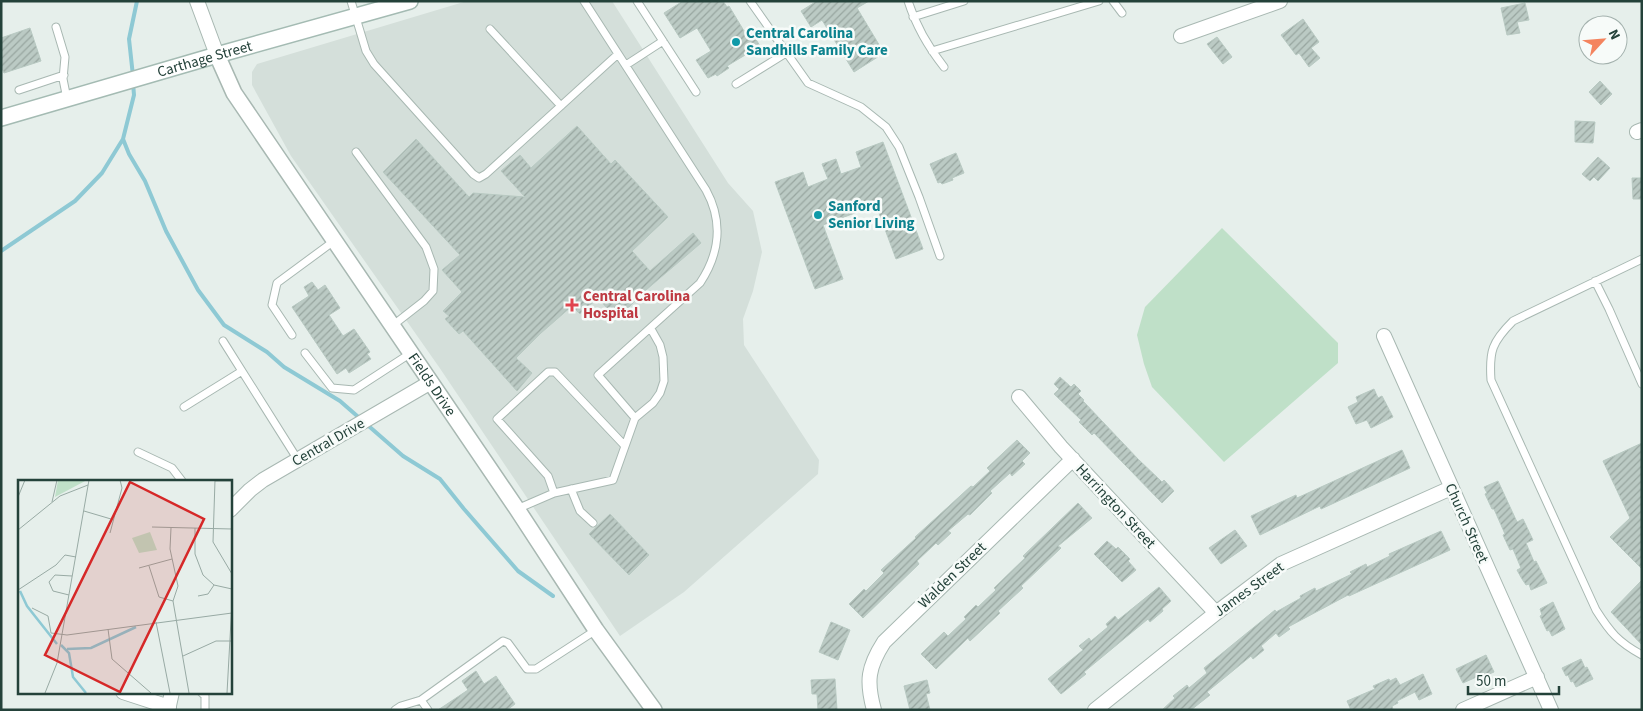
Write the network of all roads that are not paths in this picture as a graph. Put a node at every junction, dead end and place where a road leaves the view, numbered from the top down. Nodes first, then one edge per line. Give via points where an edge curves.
1 (197, 1) edge
2 (351, 1) edge
3 (410, 1) edge
4 (584, 1) edge
5 (637, 1) edge
6 (750, 1) edge
7 (908, 1) edge
8 (964, 1) edge
9 (1099, 1) edge
10 (1113, 1) edge
11 (1280, 1) edge
12 (1122, 13) dead end
13 (913, 17) junction
14 (355, 18) junction
15 (56, 27) dead end
16 (490, 29) dead end
17 (1181, 36) dead end
18 (663, 41) junction
19 (932, 52) junction
20 (786, 53) junction
21 (618, 54) junction
22 (217, 55) junction
23 (626, 65) junction
24 (944, 67) dead end
25 (64, 75) junction
26 (736, 84) dead end
27 (19, 90) dead end
28 (696, 92) dead end
29 (67, 99) junction
30 (561, 106) junction
31 (1, 118) edge
32 (356, 152) dead end
33 (334, 241) junction
34 (940, 256) dead end
35 (1642, 259) edge
36 (1595, 281) junction
37 (392, 326) junction
38 (651, 329) junction
39 (292, 336) dead end
40 (1384, 336) dead end
41 (223, 341) dead end
42 (305, 353) dead end
43 (411, 353) junction
44 (242, 370) junction
45 (431, 382) junction
46 (1642, 384) edge
47 (1019, 396) dead end
48 (184, 407) dead end
49 (635, 418) junction
50 (625, 446) junction
51 (138, 452) dead end
52 (1073, 459) junction
53 (298, 460) junction
54 (181, 480) edge
55 (1450, 488) junction
56 (570, 490) junction
57 (554, 493) junction
58 (231, 509) edge
59 (517, 509) junction
60 (593, 523) dead end
61 (1216, 613) junction
62 (596, 630) junction
63 (1642, 655) edge
64 (1537, 677) junction
65 (129, 694) edge
66 (172, 694) edge
67 (203, 694) edge
68 (421, 700) junction
69 (169, 708) edge
70 (205, 710) edge
71 (396, 710) edge
72 (428, 710) edge
73 (654, 710) edge
74 (874, 710) edge
75 (1094, 710) edge
76 (1463, 710) edge
77 (1551, 710) edge

1 - 22 street
2 - 14 lane
3 - 14 street, Carthage Street
4 - 21 lane
5 - 18 lane
6 - 20 lane
7 - 13 lane
8 - 13 lane
9 - 19 lane
10 - 12 lane
11 - 17 street
13 - 19 lane
14 - 22 street, Carthage Street
14 - 30 lane via 374,64 479,178
15 - 25 lane via 65,57
16 - 30 lane
18 - 23 lane
18 - 28 lane
19 - 24 lane
20 - 26 lane
20 - 34 lane via 808,83 861,107 886,126 899,147 920,197
21 - 23 lane
21 - 30 lane
22 - 29 street, Carthage Street
22 - 33 street, Fields Drive via 234,93
23 - 38 lane via 706,190 718,225 716,250 707,273
25 - 27 lane
25 - 29 lane
29 - 31 street, Carthage Street
32 - 37 lane via 426,247 434,269 433,291
33 - 37 street, Fields Drive
33 - 39 lane via 277,283 272,305
35 - 36 lane
36 - 46 lane
36 - 63 lane via 1513,321 1492,347 1491,380 1596,610 1624,645
37 - 43 street, Fields Drive
38 - 49 lane via 660,345 664,381 654,403
38 - 49 lane via 598,376
40 - 55 street, Church Street
41 - 44 lane
42 - 43 lane via 332,388 354,390
43 - 45 street, Fields Drive
44 - 48 lane
44 - 53 lane
45 - 53 street, Central Drive
45 - 59 street, Fields Drive
47 - 52 street, Harrington Street
49 - 50 lane
50 - 56 lane via 613,480
50 - 57 lane via 555,372 548,372 496,419 548,476
51 - 54 lane via 172,468
52 - 61 street, Harrington Street
52 - 74 street, Walden Street via 884,642 869,677
53 - 58 street, Central Drive via 263,480
55 - 61 street, James Street via 1281,564
55 - 64 street, Church Street
56 - 57 lane
56 - 60 lane via 580,511
57 - 59 lane
59 - 62 street, Fields Drive
61 - 75 street, James Street
62 - 68 lane via 536,669 527,668 508,642 503,641
62 - 73 street, Fields Drive
64 - 76 street
64 - 77 street, Church Street
65 - 69 street
66 - 69 street
67 - 70 lane
68 - 71 lane
68 - 72 lane

